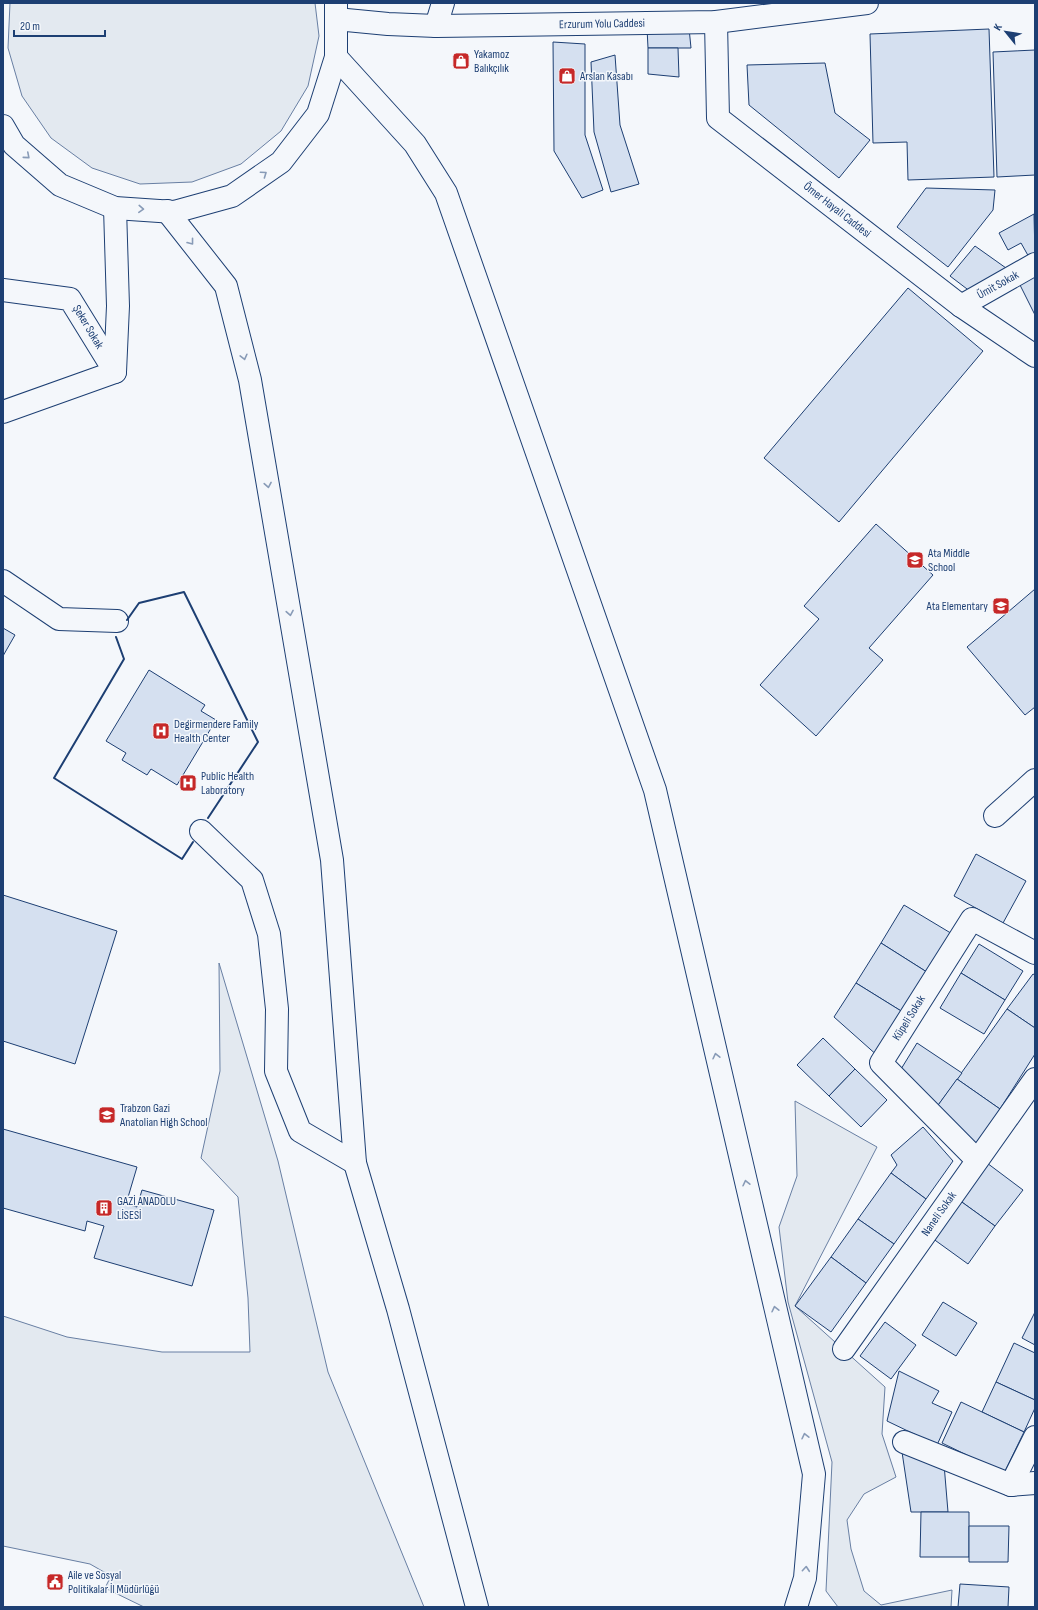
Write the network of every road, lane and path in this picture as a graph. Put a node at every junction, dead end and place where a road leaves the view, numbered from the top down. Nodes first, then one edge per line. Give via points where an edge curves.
1 (443, 3) edge
2 (867, 3) edge
3 (336, 11) edge
4 (716, 22) junction
5 (436, 26) junction
6 (336, 57) junction
7 (3, 126) edge
8 (115, 208) junction
9 (167, 211) junction
10 (1035, 264) edge
11 (3, 290) edge
12 (961, 306) junction
13 (1035, 356) edge
14 (115, 372) junction
15 (3, 412) edge
16 (3, 581) edge
17 (117, 621) dead end
18 (1035, 780) edge
19 (995, 816) dead end
20 (201, 831) dead end
21 (1035, 953) edge
22 (1035, 1079) edge
23 (977, 1160) junction
24 (355, 1163) junction
25 (844, 1349) dead end
26 (1035, 1437) edge
27 (904, 1442) dead end
28 (1035, 1483) edge
29 (1011, 1485) junction
30 (477, 1607) edge
31 (796, 1607) edge

1 - 5 main road
2 - 4 main road, Erzurum Yolu Caddesi
3 - 5 main road, Erzurum Yolu Caddesi via 388,24
3 - 6 main road
4 - 5 main road, Erzurum Yolu Caddesi
4 - 12 main road, Ömer Hayali Caddesi via 718,118
9 -> 6 main road via 174,212 232,196 281,162 318,114
31 -> 6 main road via 805,1578 814,1474 655,790 446,193 415,144
7 -> 8 main road via 14,145 60,185
8 -> 9 main road
8 - 14 main road via 118,306
9 -> 24 main road via 226,286 250,380 332,860
10 - 12 main road, Ümit Sokak
11 - 14 main road, Şeker Sokak via 70,299
12 - 13 main road, Ömer Hayali Caddesi
14 - 15 main road
16 - 17 main road via 59,619
18 - 19 main road
20 - 24 main road via 252,880 269,934 277,1009 276,1071 300,1131
21 - 23 main road, Küpeli Sokak via 972,918 881,1063
22 - 23 main road, Naneli Sokak
23 - 25 main road, Naneli Sokak
24 - 30 main road via 400,1317
26 - 29 main road
27 - 29 main road
28 - 29 main road

